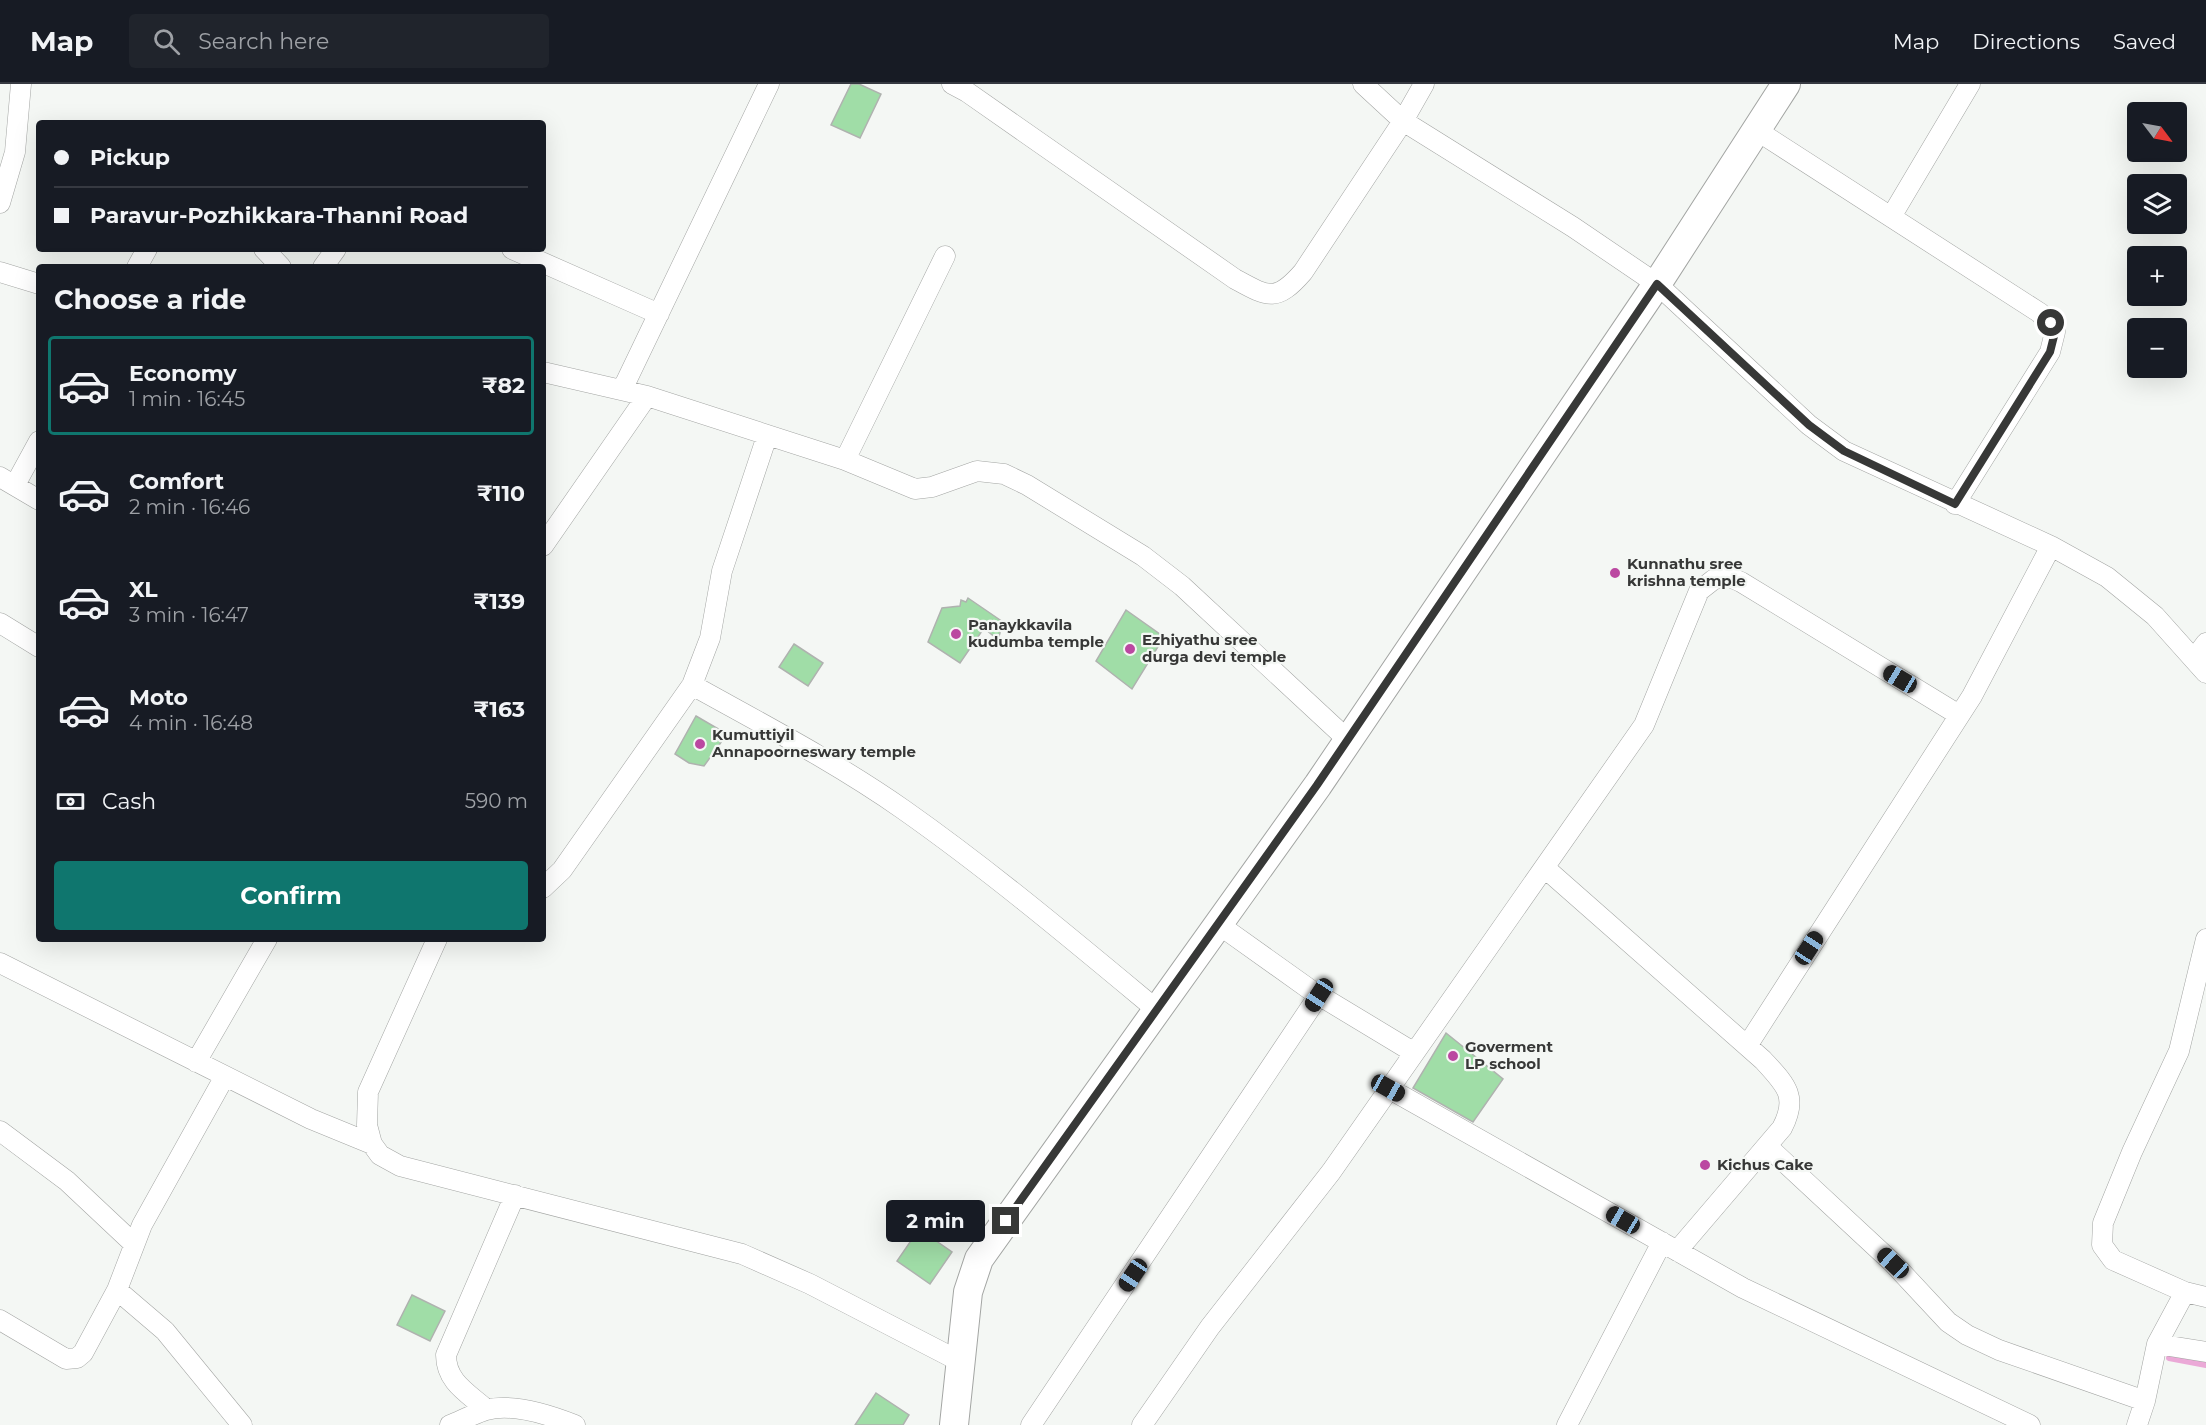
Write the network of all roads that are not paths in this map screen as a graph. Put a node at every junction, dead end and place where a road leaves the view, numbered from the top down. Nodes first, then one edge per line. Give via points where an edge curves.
1 (21, 84) edge
2 (769, 84) edge
3 (952, 84) edge
4 (1363, 84) edge
5 (1424, 84) edge
6 (1786, 84) edge
7 (1970, 84) edge
8 (1403, 121) junction
9 (1756, 130) junction
10 (0, 203) edge
11 (1891, 217) junction
12 (267, 252) edge
13 (519, 252) edge
14 (945, 256) dead end
15 (278, 264) edge
16 (546, 264) edge
17 (546, 264) edge
18 (0, 272) edge
19 (36, 283) edge
20 (1657, 284) junction
21 (659, 314) junction
22 (546, 373) edge
23 (622, 390) junction
24 (647, 396) junction
25 (767, 436) junction
26 (36, 445) edge
27 (845, 460) junction
28 (7, 481) edge
29 (36, 498) edge
30 (1955, 504) junction
31 (546, 542) edge
32 (2051, 546) junction
33 (0, 623) edge
34 (2206, 643) edge
35 (36, 645) edge
36 (2200, 666) edge
37 (692, 685) junction
38 (1959, 715) junction
39 (1348, 740) junction
40 (1545, 868) junction
41 (546, 885) edge
42 (1218, 924) junction
43 (2206, 939) edge
44 (265, 942) edge
45 (436, 942) edge
46 (0, 963) edge
47 (1319, 995) junction
48 (1157, 1010) junction
49 (1747, 1046) junction
50 (1413, 1052) junction
51 (196, 1062) junction
52 (225, 1076) junction
53 (1388, 1088) junction
54 (0, 1131) edge
55 (372, 1144) junction
56 (1767, 1146) junction
57 (515, 1195) junction
58 (134, 1243) junction
59 (1669, 1246) junction
60 (117, 1290) junction
61 (2200, 1293) edge
62 (0, 1320) edge
63 (2157, 1344) junction
64 (2206, 1352) edge
65 (961, 1362) junction
66 (2145, 1401) junction
67 (487, 1410) junction
68 (545, 1421) edge
69 (242, 1425) edge
70 (450, 1425) edge
71 (575, 1425) edge
72 (954, 1425) edge
73 (1031, 1425) edge
74 (1142, 1425) edge
75 (1567, 1425) edge
76 (2030, 1425) edge
77 (2137, 1425) edge

1 - 10 street via 15,152
2 - 21 street
3 - 8 street via 1235,279 1274,296 1287,290 1303,272
4 - 8 street
5 - 8 street
6 - 9 main road
7 - 11 street
8 - 20 street
9 - 11 street
9 - 20 main road
11 - 30 street via 2040,313 2055,332 2050,352
12 - 15 street
13 - 17 street
14 - 27 street
16 - 21 street
18 - 19 street
20 - 30 street via 1809,425 1844,451
20 - 39 main road
21 - 23 street
22 - 23 street
23 - 24 street
24 - 25 street
24 - 31 street
25 - 27 street
25 - 37 street via 722,571 710,638
26 - 28 street
27 - 39 street via 915,489 933,487 976,471 1004,474 1027,485 1143,556 1182,586
28 - 29 street
30 - 32 street
32 - 36 street via 2107,577 2155,616
32 - 38 street
33 - 35 street
34 - 36 street
37 - 41 street via 562,870
37 - 48 street via 828,761 903,809 1002,882
38 - 40 street via 1725,575 1699,591 1644,725
38 - 49 street
39 - 42 main road
40 - 49 street
40 - 50 street
42 - 47 street
42 - 48 main road
43 - 61 street via 2179,1051 2103,1223 2102,1245 2113,1260
44 - 51 street
45 - 55 street via 368,1092 367,1125
46 - 51 street
47 - 50 street
47 - 73 street
48 - 65 main road via 979,1259 968,1292
49 - 56 street via 1782,1080 1791,1100 1790,1115
50 - 53 street
51 - 52 street
52 - 55 street
52 - 58 street
53 - 59 street
53 - 74 street via 1331,1172 1210,1328
54 - 58 street via 67,1181
55 - 57 street via 388,1162
56 - 59 street
56 - 66 street via 1900,1269 1948,1322 1967,1335
57 - 65 street via 742,1254 810,1284
57 - 67 street via 446,1355 451,1378
58 - 60 street
59 - 75 street
59 - 76 street via 1743,1288
60 - 62 street via 86,1347 72,1360
60 - 69 street via 165,1331
61 - 63 street
63 - 64 street
63 - 66 street
65 - 72 main road
66 - 77 street
67 - 68 street via 527,1411
67 - 70 street
68 - 71 street

